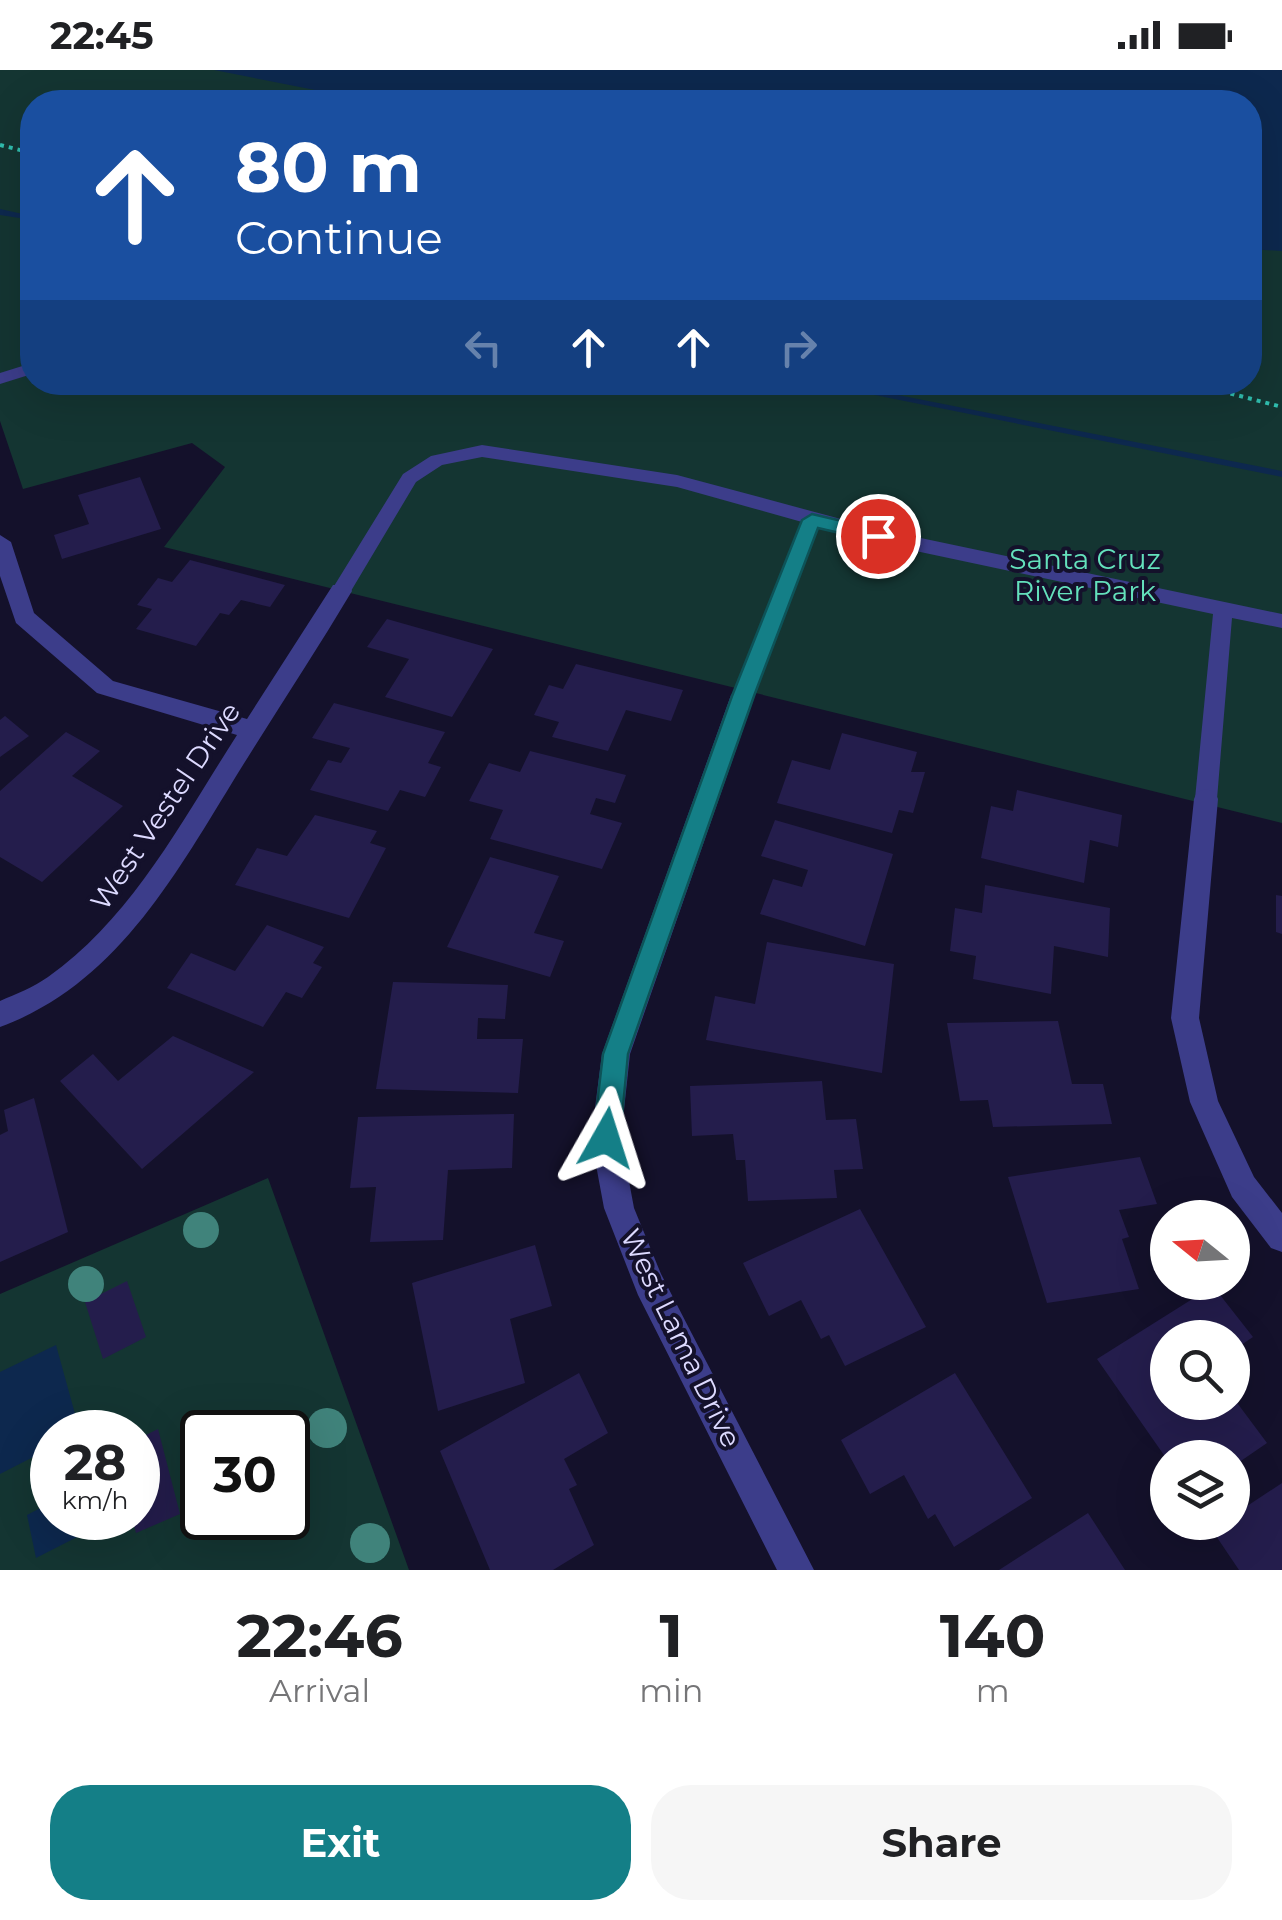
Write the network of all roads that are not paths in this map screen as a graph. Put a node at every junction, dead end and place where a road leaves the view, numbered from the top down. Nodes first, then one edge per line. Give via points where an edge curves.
1 (812, 520) junction
2 (0, 542) edge
3 (342, 591) joint
4 (1223, 609) junction
5 (1282, 622) edge
6 (743, 696) joint
7 (253, 730) junction
8 (1206, 799) joint
9 (0, 1015) edge
10 (1282, 1237) edge
11 (796, 1570) edge

1 - 3 lane via 677,480 482,451 437,460 409,478
1 - 4 lane
1 - 6 lane
2 - 7 street via 24,616 105,687
3 - 7 street, West Vestel Drive
4 - 5 lane
4 - 8 lane
6 - 11 street, West Lama Drive via 616,1054 606,1138 619,1208 650,1284
7 - 9 street, West Vestel Drive via 108,944 56,987
8 - 10 street via 1185,1018 1204,1102 1242,1186

